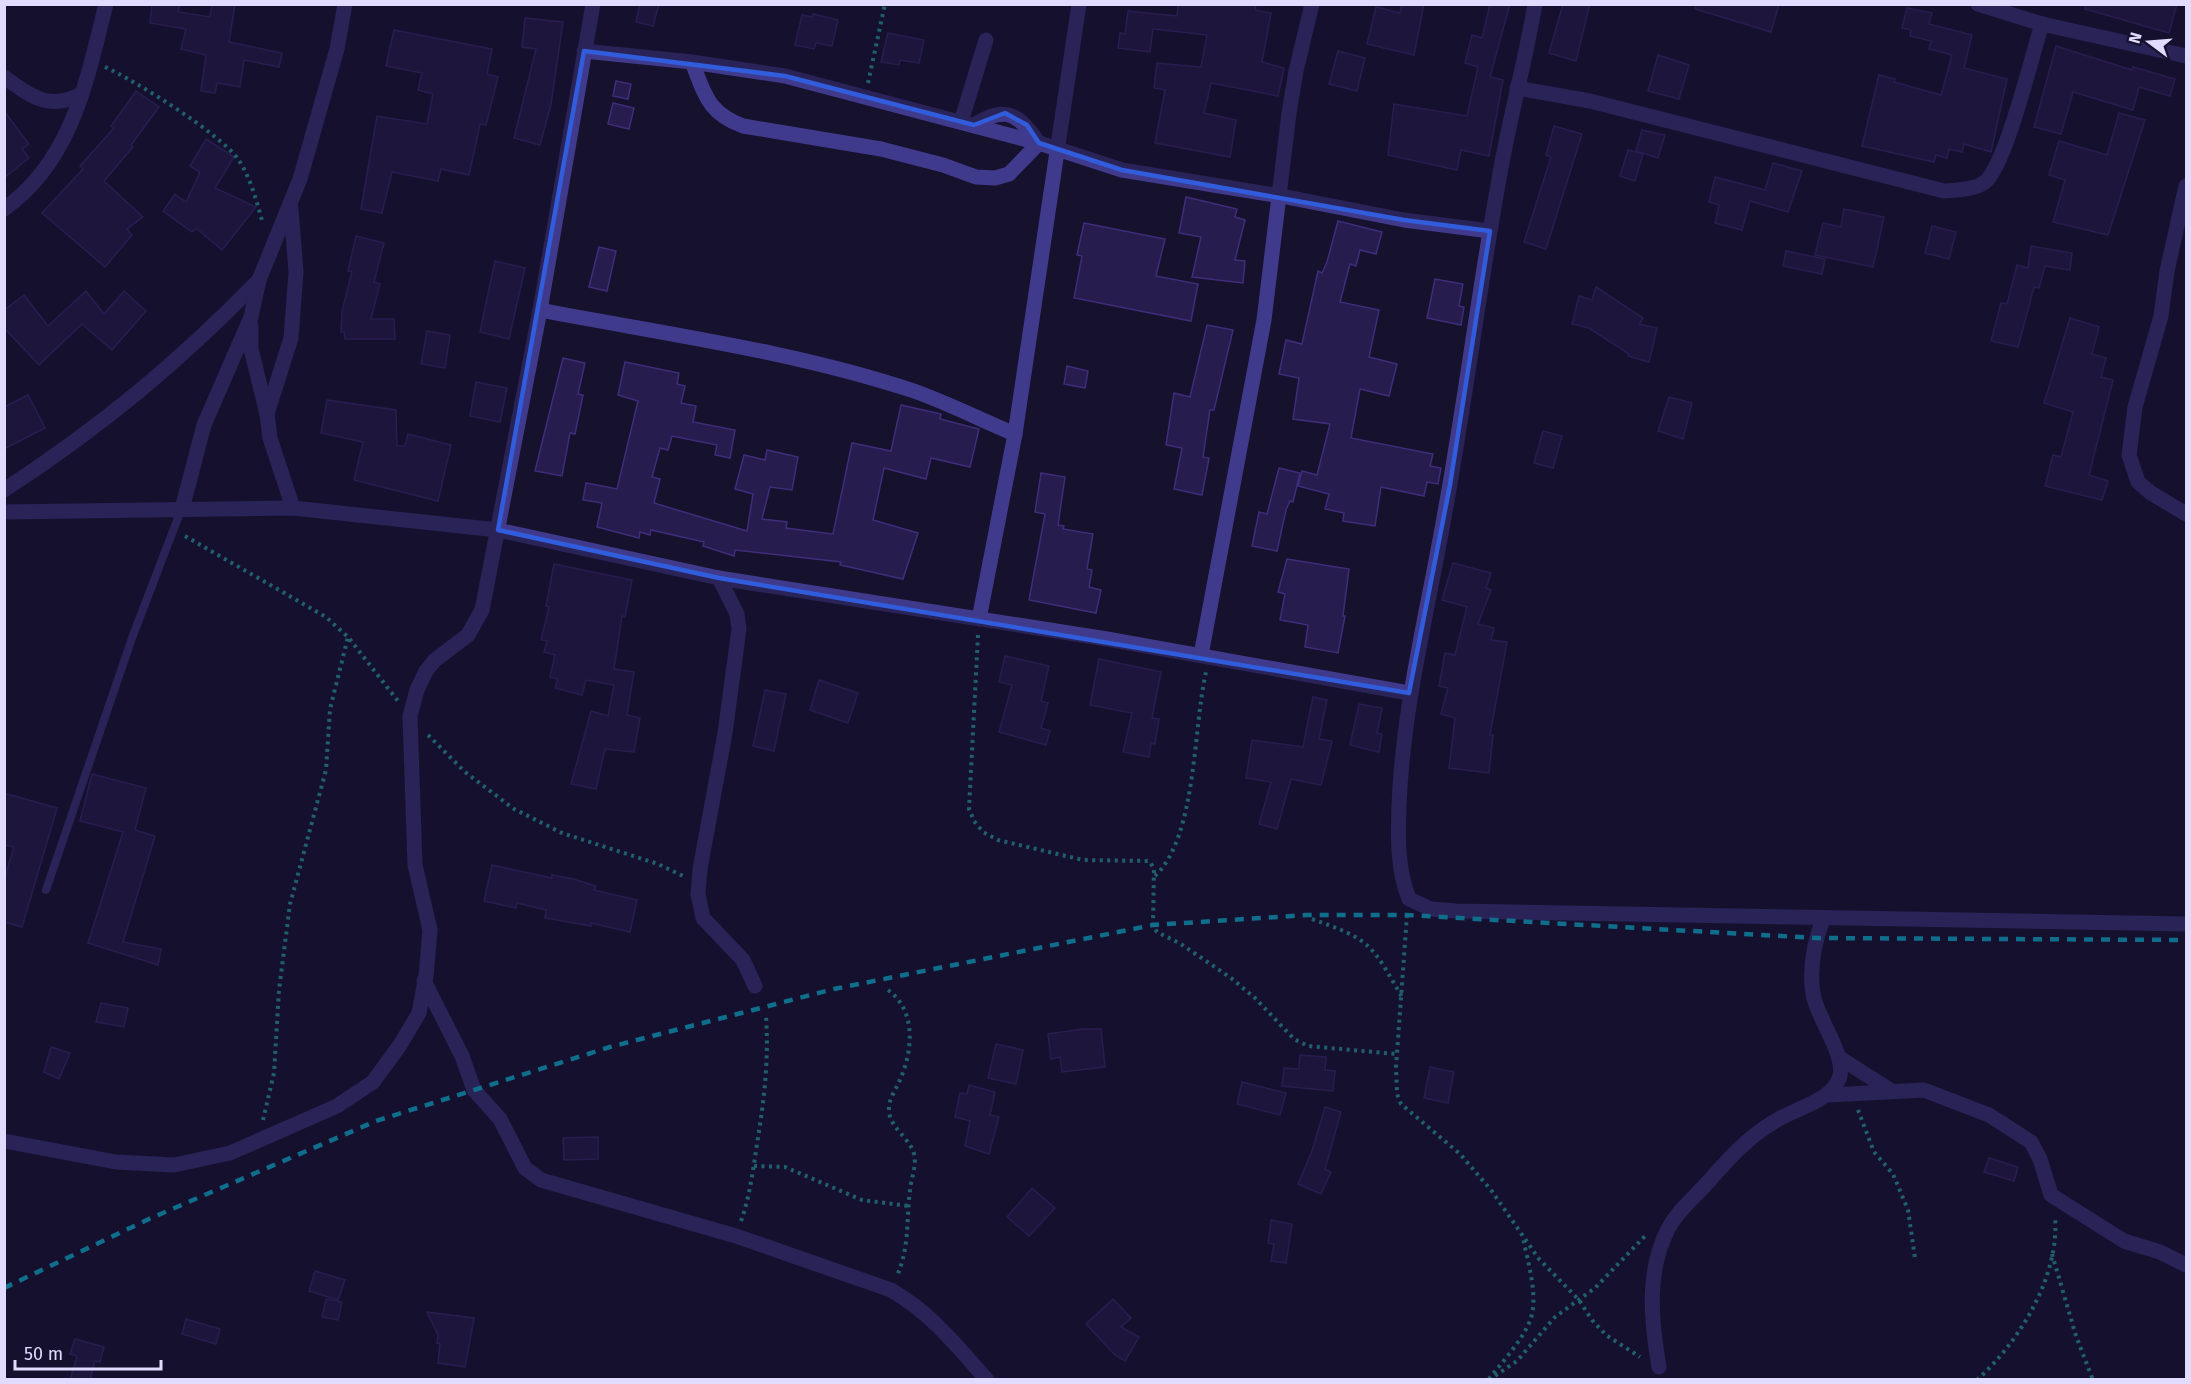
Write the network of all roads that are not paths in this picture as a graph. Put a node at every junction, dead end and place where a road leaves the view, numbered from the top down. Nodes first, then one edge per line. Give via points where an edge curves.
1 (106, 4) edge
2 (345, 4) edge
3 (593, 4) edge
4 (1079, 4) edge
5 (1312, 4) edge
6 (1535, 4) edge
7 (1978, 4) edge
8 (2042, 24) junction
9 (986, 40) dead end
10 (584, 51) junction
11 (2187, 56) edge
12 (692, 62) junction
13 (4, 77) edge
14 (1517, 88) junction
15 (82, 93) junction
16 (967, 123) junction
17 (1039, 143) junction
18 (1059, 148) junction
19 (2187, 186) edge
20 (1281, 196) junction
21 (290, 206) junction
22 (4, 209) edge
23 (1490, 231) junction
24 (259, 280) junction
25 (540, 309) junction
26 (251, 317) junction
27 (267, 414) junction
28 (1015, 434) junction
29 (4, 490) edge
30 (293, 508) junction
31 (182, 509) junction
32 (4, 512) edge
33 (2187, 514) edge
34 (498, 530) junction
35 (719, 578) junction
36 (979, 620) junction
37 (1205, 656) junction
38 (1409, 693) junction
39 (46, 890) dead end
40 (1823, 919) junction
41 (2187, 924) edge
42 (424, 981) junction
43 (755, 986) dead end
44 (1840, 1058) junction
45 (1890, 1090) junction
46 (1829, 1095) junction
47 (4, 1141) edge
48 (2187, 1265) edge
49 (1659, 1367) road end
50 (987, 1380) edge

1 - 15 street
2 - 21 street via 337,50
3 - 10 street
4 - 18 street
5 - 20 street via 1294,82
6 - 14 street
7 - 8 street
8 - 11 street
8 - 14 street via 1999,161 1985,181 1967,189 1944,191 1590,101
9 - 16 street
10 - 12 street
10 - 25 street
12 - 16 street via 785,76
12 - 17 street via 715,112 743,126 881,149 976,177 1009,174
13 - 15 street via 40,100 67,101
14 - 23 street
15 - 22 street via 65,140 49,164 18,200
16 - 17 street
17 - 18 street
18 - 20 street via 1122,170
18 - 28 street
19 - 33 street via 2161,315 2135,407 2129,455 2138,482
20 - 23 street via 1404,220
20 - 37 street via 1264,320
21 - 24 street
21 - 27 street via 296,272 291,338
23 - 38 street via 1448,496
24 - 26 street
24 - 29 street via 134,399
25 - 28 street via 836,370 915,392
25 - 34 street
26 - 27 street via 251,349
26 - 31 street via 204,425
27 - 30 street via 270,438
28 - 36 street
30 - 31 street
30 - 34 street
31 - 32 street
31 - 39 lane via 132,638
34 - 35 street
34 - 42 street via 475,627 426,671 410,718 415,865 430,930
35 - 36 street
35 - 43 street via 737,614 739,629 699,885 703,918 743,960
36 - 37 street
37 - 38 street
38 - 40 street via 1400,775 1398,848 1401,879 1409,900 1431,909 1456,911
40 - 41 street
40 - 44 street via 1811,973 1813,995
42 - 47 street via 419,1013 373,1082 338,1106 230,1153 174,1165 144,1165
42 - 50 street via 462,1056 474,1090 500,1119 525,1168 541,1180 736,1236 891,1290 938,1324
44 - 45 street
44 - 46 street via 1840,1077
45 - 46 street
45 - 48 street via 1934,1092 2009,1126 2031,1142 2051,1195 2124,1241
46 - 49 street via 1749,1137 1685,1205 1669,1228 1659,1250 1651,1302

